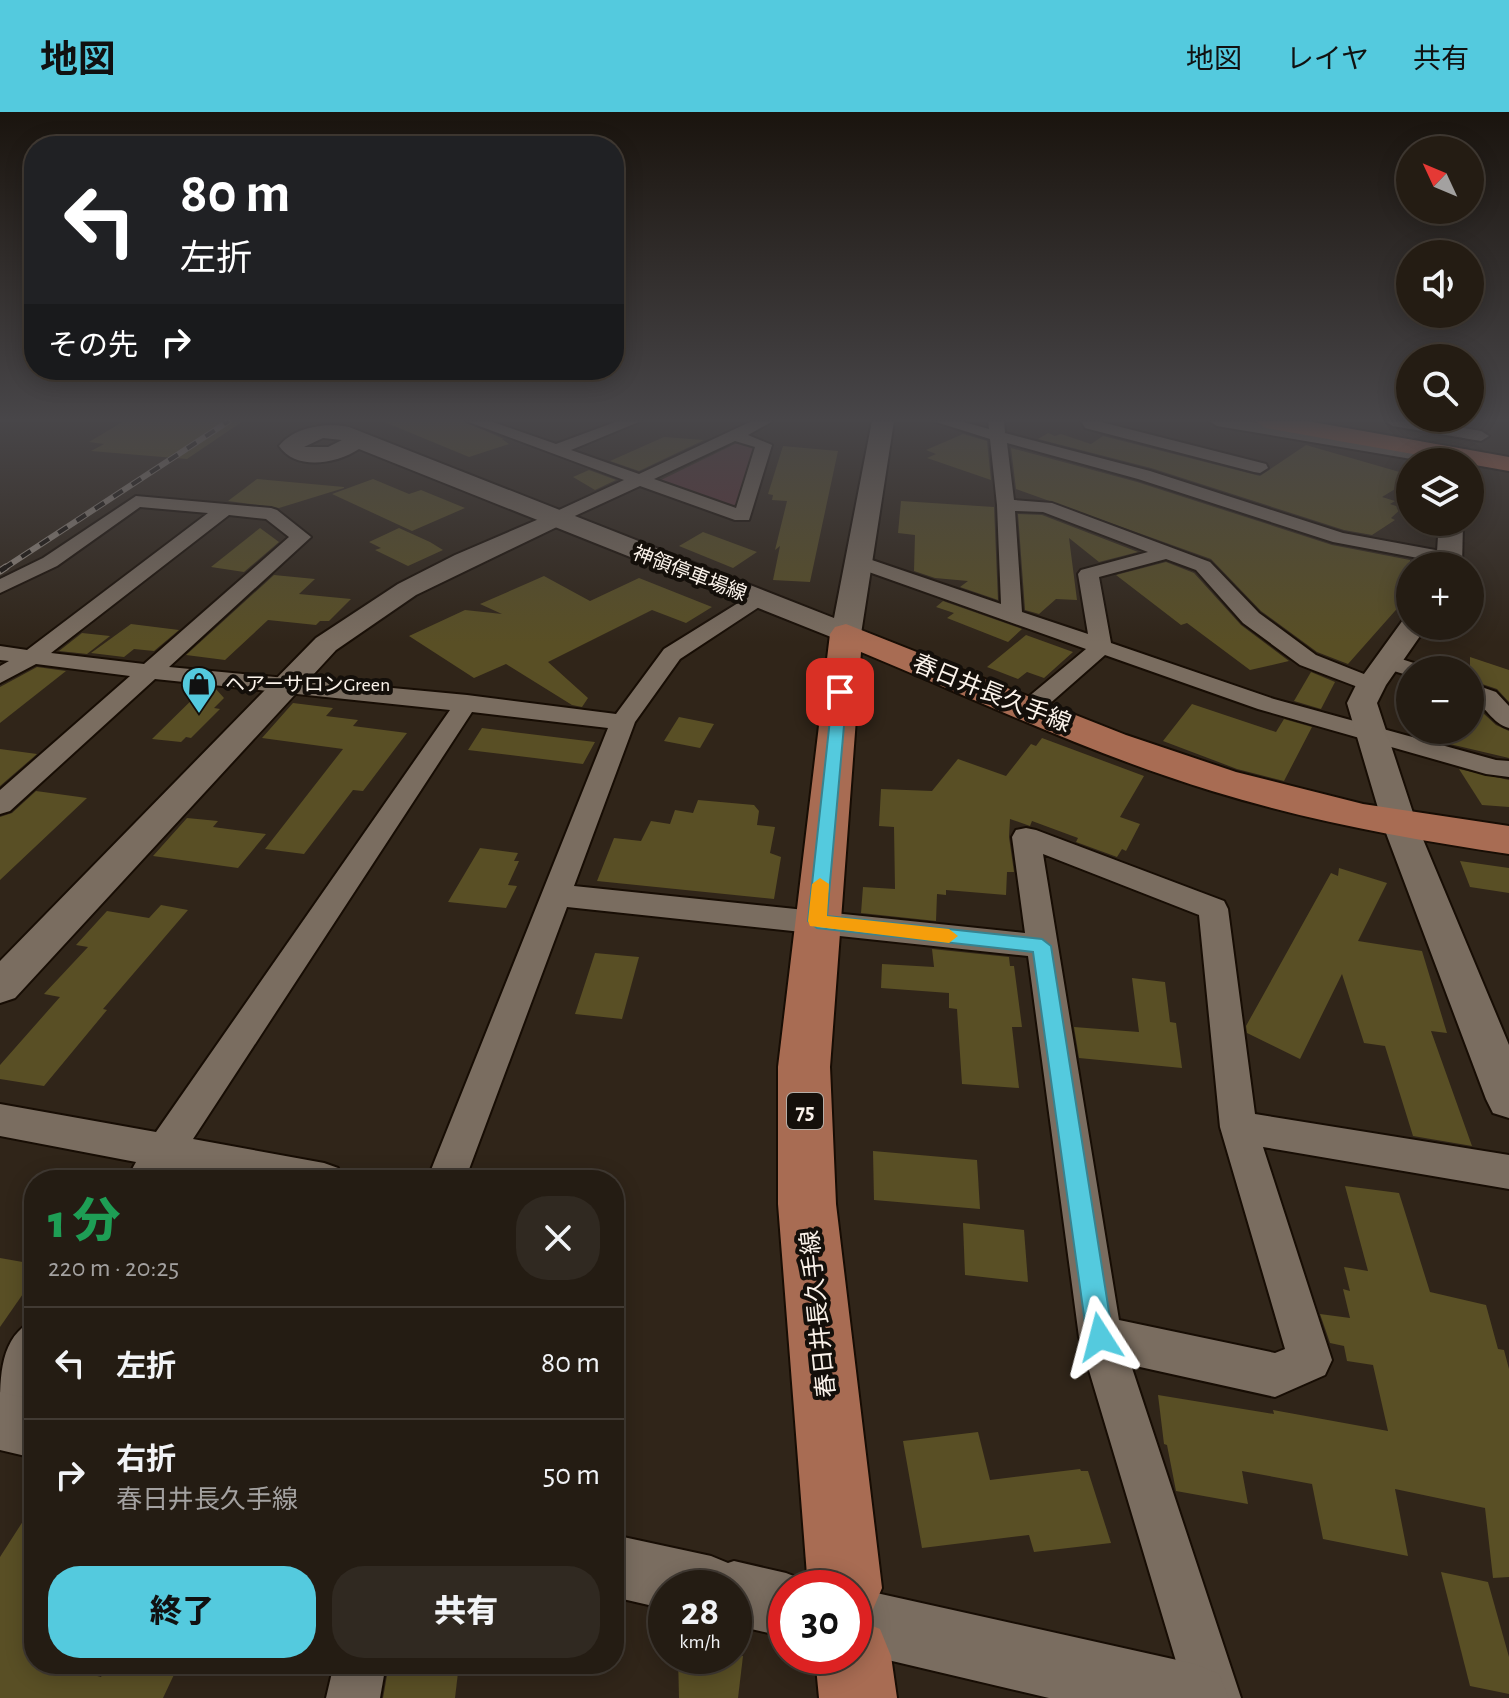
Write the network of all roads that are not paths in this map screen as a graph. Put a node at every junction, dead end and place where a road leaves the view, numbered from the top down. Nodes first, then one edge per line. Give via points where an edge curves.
1 (491, 495) edge
2 (608, 495) edge
3 (683, 495) edge
4 (749, 495) edge
5 (870, 495) edge
6 (1005, 495) edge
7 (1209, 495) edge
8 (1223, 495) edge
9 (1219, 498) junction
10 (1006, 505) junction
11 (224, 510) junction
12 (553, 520) junction
13 (1404, 552) edge
14 (1166, 553) junction
15 (859, 562) junction
16 (0, 587) edge
17 (758, 599) junction
18 (1012, 616) junction
19 (846, 634) junction
20 (1406, 640) edge
21 (1101, 647) junction
22 (0, 653) edge
23 (32, 657) junction
24 (152, 670) junction
25 (1390, 672) edge
26 (0, 676) edge
27 (286, 686) junction
28 (1484, 695) edge
29 (467, 702) junction
30 (1030, 708) junction
31 (1509, 721) edge
32 (623, 722) junction
33 (1369, 734) junction
34 (1509, 769) edge
35 (0, 805) edge
36 (1400, 825) junction
37 (1509, 840) edge
38 (556, 895) junction
39 (817, 921) junction
40 (1042, 946) junction
41 (0, 987) edge
42 (1509, 1099) edge
43 (0, 1120) edge
44 (1238, 1127) junction
45 (166, 1149) junction
46 (152, 1170) edge
47 (273, 1170) edge
48 (450, 1170) edge
49 (1509, 1172) edge
50 (1100, 1337) junction
51 (24, 1356) edge
52 (0, 1391) edge
53 (0, 1421) edge
54 (24, 1427) edge
55 (624, 1568) edge
56 (843, 1570) edge
57 (648, 1574) edge
58 (872, 1624) edge
59 (358, 1674) edge
60 (855, 1674) edge
61 (353, 1698) edge
62 (858, 1698) edge
63 (1195, 1698) edge
64 (1214, 1698) edge

1 - 12 main road, 神領停車場線
2 - 12 street
3 - 4 street via 742,516
5 - 15 main road
6 - 10 street
7 - 9 street
8 - 9 street
9 - 13 street via 1340,538
10 - 14 street via 1046,507
10 - 18 street
11 - 16 street via 136,501 50,562
11 - 23 street
11 - 24 street via 271,514 301,537
12 - 17 main road, 神領停車場線
12 - 27 street via 392,595 326,644
14 - 21 street via 1088,574
14 - 25 street via 1203,566 1251,618 1308,660
15 - 18 street
15 - 19 main road
17 - 19 main road, 神領停車場線
17 - 32 street via 672,654
18 - 21 street
19 - 30 main road, 春日井長久手線
19 - 39 main road, 春日井長久手線 / 75
20 - 25 street
21 - 30 street
21 - 33 street
22 - 23 street
23 - 24 street
23 - 26 street
24 - 27 street
24 - 35 street
25 - 33 street via 1362,703
27 - 29 street
27 - 41 street
28 - 31 street
29 - 32 street
29 - 45 street
30 - 36 main road, 春日井長久手線 via 1155,758 1276,797
32 - 38 street
33 - 34 street
33 - 36 street
36 - 37 main road, 春日井長久手線
36 - 42 street
38 - 39 street
38 - 48 street
39 - 40 street
39 - 56 main road, 春日井長久手線 / 75 via 804,1067 807,1204
40 - 44 street via 1026,837 1213,909
40 - 50 street
43 - 45 street
44 - 49 street
44 - 50 street via 1310,1360 1275,1375
45 - 46 street
45 - 47 street
50 - 64 street
51 - 52 street
53 - 54 street
55 - 57 street
58 - 63 street
59 - 61 street
60 - 62 main road

